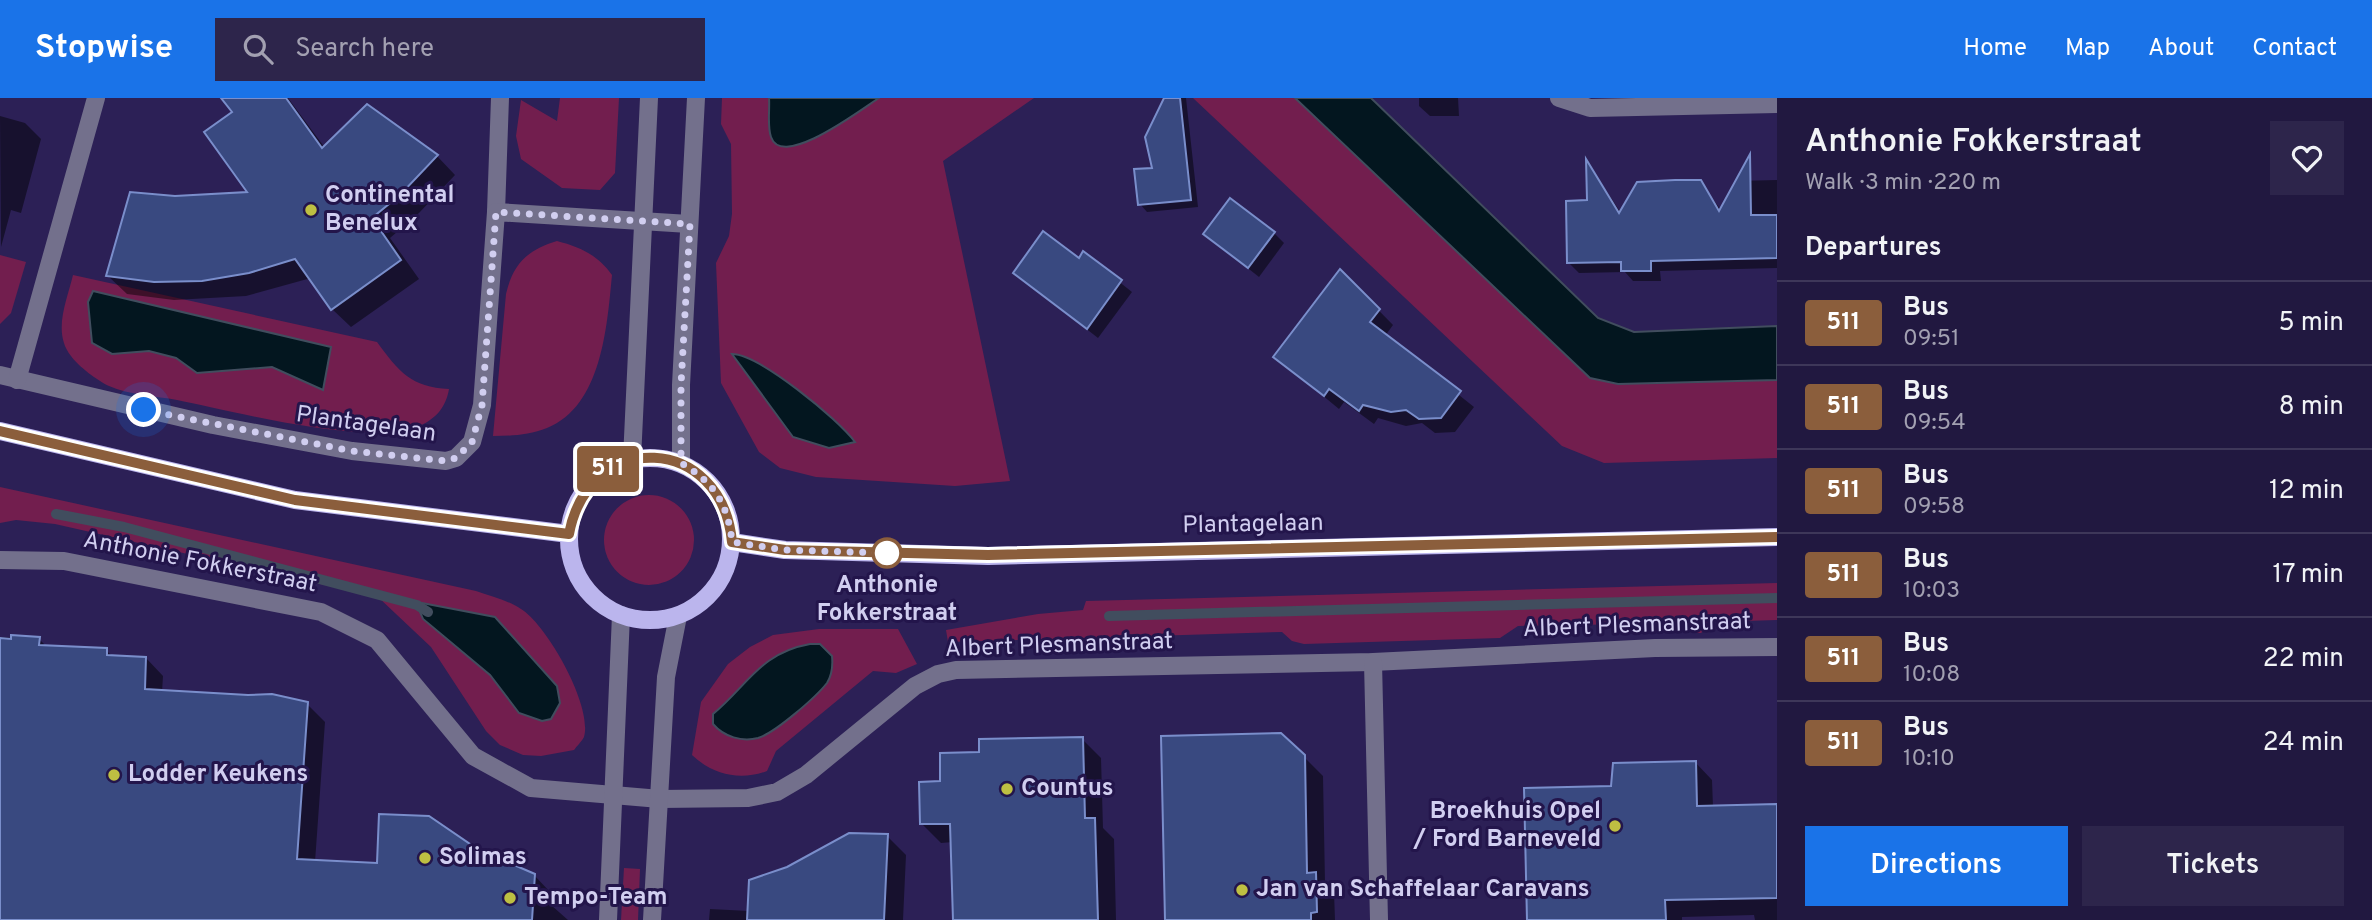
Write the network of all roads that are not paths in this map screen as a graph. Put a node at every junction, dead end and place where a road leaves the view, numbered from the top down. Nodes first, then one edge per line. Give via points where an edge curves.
1 (96, 98) edge
2 (500, 98) edge
3 (649, 98) edge
4 (696, 98) edge
5 (1559, 98) edge
6 (1777, 104) edge
7 (496, 212) junction
8 (643, 222) junction
9 (690, 224) junction
10 (9, 377) edge
11 (0, 431) edge
12 (632, 459) junction
13 (681, 463) junction
14 (569, 534) junction
15 (1777, 537) edge
16 (732, 542) junction
17 (0, 559) edge
18 (621, 615) junction
19 (678, 616) junction
20 (1777, 647) edge
21 (1373, 662) junction
22 (614, 797) junction
23 (660, 799) junction
24 (608, 920) edge
25 (652, 920) edge
26 (1379, 920) edge

1 - 10 street
2 - 7 street, Plantagelaan
3 - 8 street
4 - 9 street
5 - 6 street via 1590,108
7 - 8 street
7 - 10 street, Plantagelaan via 482,405 472,442 456,458 446,461 352,451 213,425
8 - 9 street
8 - 12 street
9 - 13 street
11 - 14 main road via 295,500
12 - 13 main road via 657,457
12 - 14 main road via 595,478 573,513
13 - 16 main road via 703,476 719,494 729,517
14 - 18 main road via 571,560 582,583 598,602
15 - 16 main road, Plantagelaan via 988,555 785,550
16 - 19 main road via 729,561 710,594
17 - 22 street, Anthonie Fokkerstraat via 64,561 321,612 377,640 473,756 531,788
18 - 19 main road via 639,620
18 - 22 street
19 - 23 street via 666,677
20 - 21 street, Albert Plesmanstraat via 1655,648
21 - 23 street, Albert Plesmanstraat via 956,670 915,685 806,775 777,792 748,798
21 - 26 street
22 - 23 street, Anthonie Fokkerstraat
22 - 24 street
23 - 25 street

